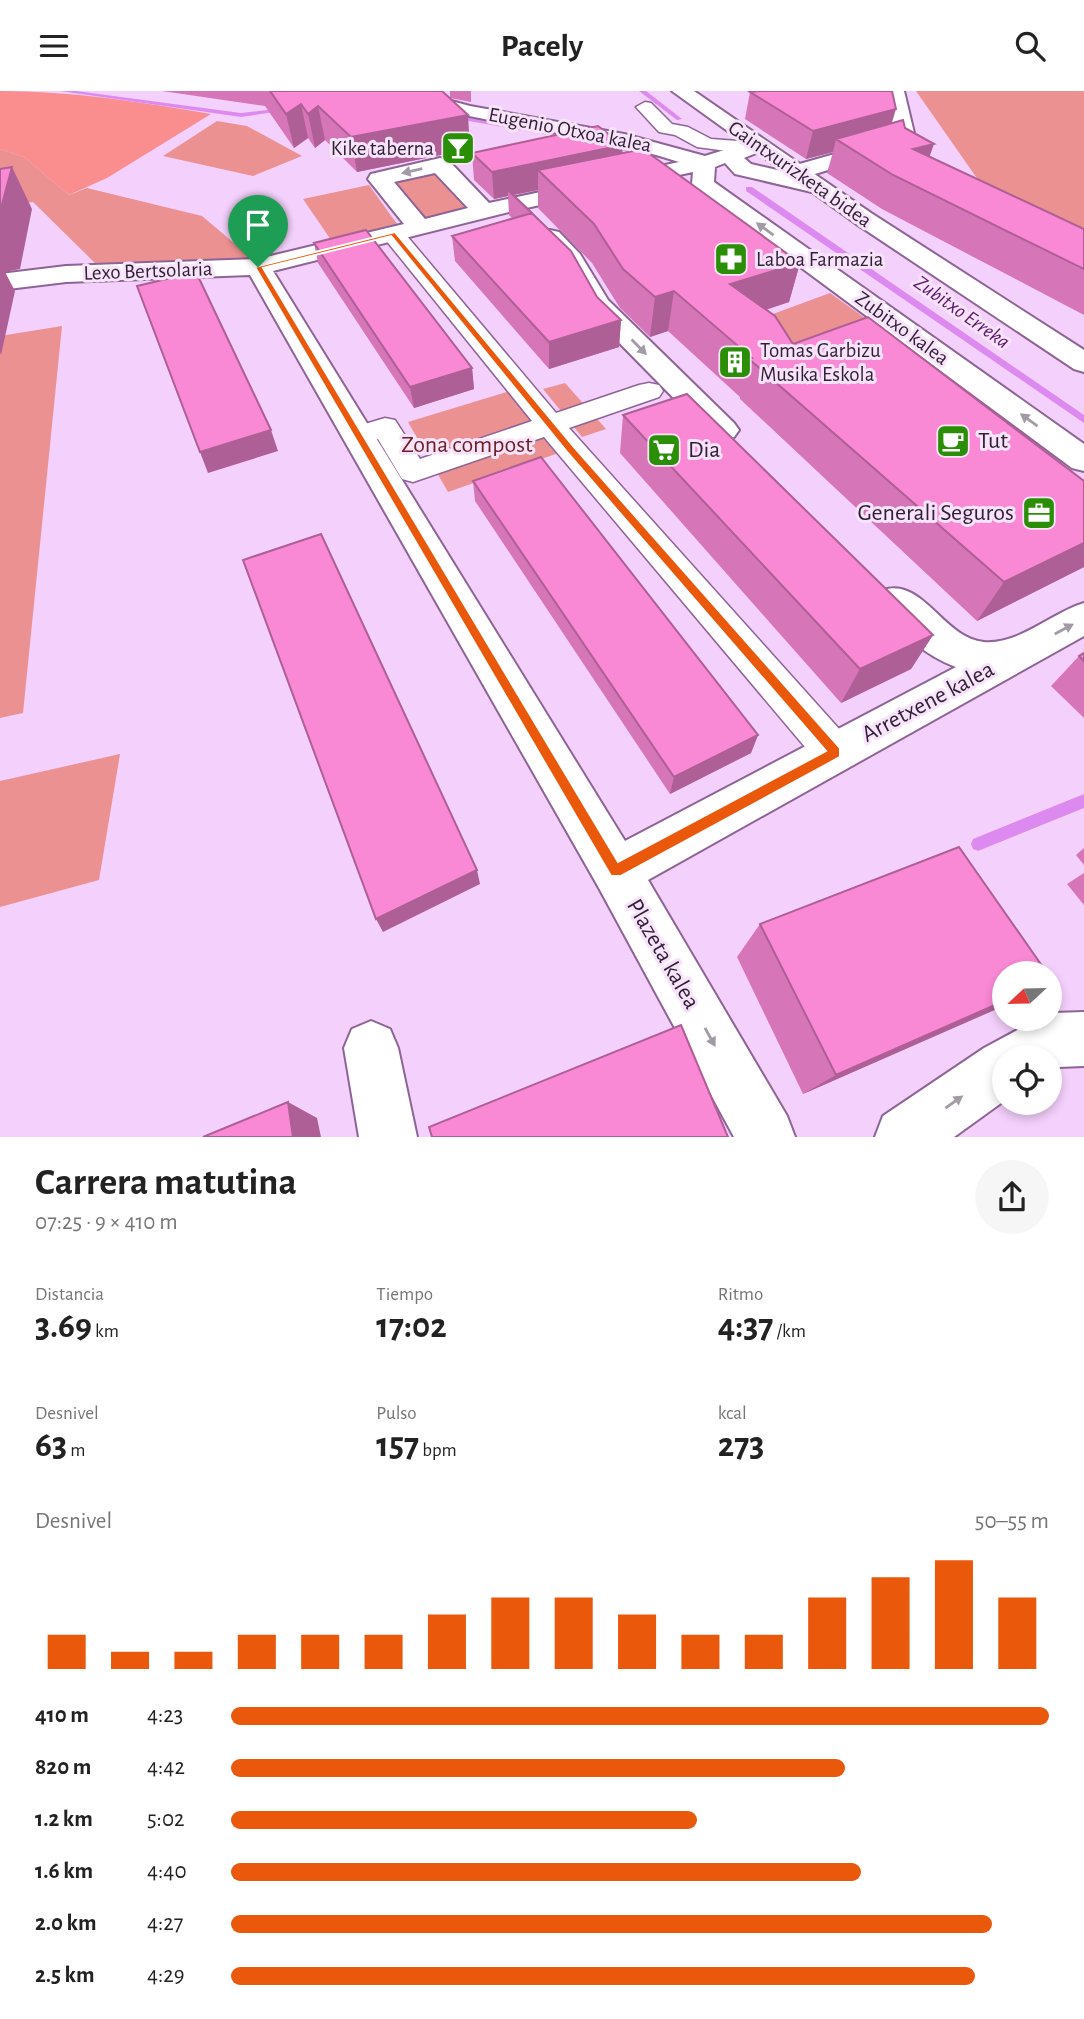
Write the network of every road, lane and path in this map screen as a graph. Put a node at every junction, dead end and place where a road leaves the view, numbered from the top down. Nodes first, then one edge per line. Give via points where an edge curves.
1 (395, 91) edge
2 (681, 91) edge
3 (895, 91) edge
4 (439, 97) edge
5 (645, 107) dead end
6 (749, 148) junction
7 (704, 163) junction
8 (784, 174) junction
9 (517, 203) junction
10 (484, 211) junction
11 (406, 230) junction
12 (258, 267) junction
13 (0, 282) edge
14 (1076, 357) edge
15 (649, 391) dead end
16 (551, 426) junction
17 (358, 436) junction
18 (741, 448) edge
19 (1084, 460) edge
20 (871, 576) edge
21 (1084, 618) edge
22 (1019, 653) junction
23 (835, 753) junction
24 (616, 871) junction
25 (1084, 1038) edge
26 (1044, 1045) edge
27 (371, 1048) dead end
28 (992, 1075) edge
29 (388, 1137) edge
30 (766, 1137) edge
31 (904, 1137) edge

1 - 4 street, Eugenio Otxoa kalea
2 - 6 street, Gaintxurizketa bidea
3 - 8 street via 904,133 900,142
4 - 7 street, Eugenio Otxoa kalea via 635,140
5 - 6 street via 666,128 704,143
6 - 7 street, Lexo Bertsolaria
6 - 8 street, Gaintxurizketa bidea
6 - 8 street via 733,162
7 - 8 street, Eugenio Otxoa kalea
7 - 9 street, Lexo Bertsolaria
19 -> 7 street, Zubitxo kalea via 703,184
8 - 14 street, Gaintxurizketa bidea
9 - 10 street, Lexo Bertsolaria
9 -> 18 street via 580,269 596,303
10 - 11 street, Lexo Bertsolaria
10 -> 11 street via 440,165 379,179
11 - 12 street, Lexo Bertsolaria
11 - 16 street
12 - 13 street, Lexo Bertsolaria via 66,274
12 - 17 street, Plazeta kalea
15 - 16 street
16 - 17 street via 413,472 385,427
16 - 23 street
17 - 24 street, Plazeta kalea
20 - 22 street, Arretxene kalea via 930,634 955,651 988,660
22 -> 21 street, Arretxene kalea
22 - 23 street, Arretxene kalea
23 - 24 street, Arretxene kalea
24 -> 30 street, Plazeta kalea
25 - 26 street
27 - 29 street
31 -> 28 street

